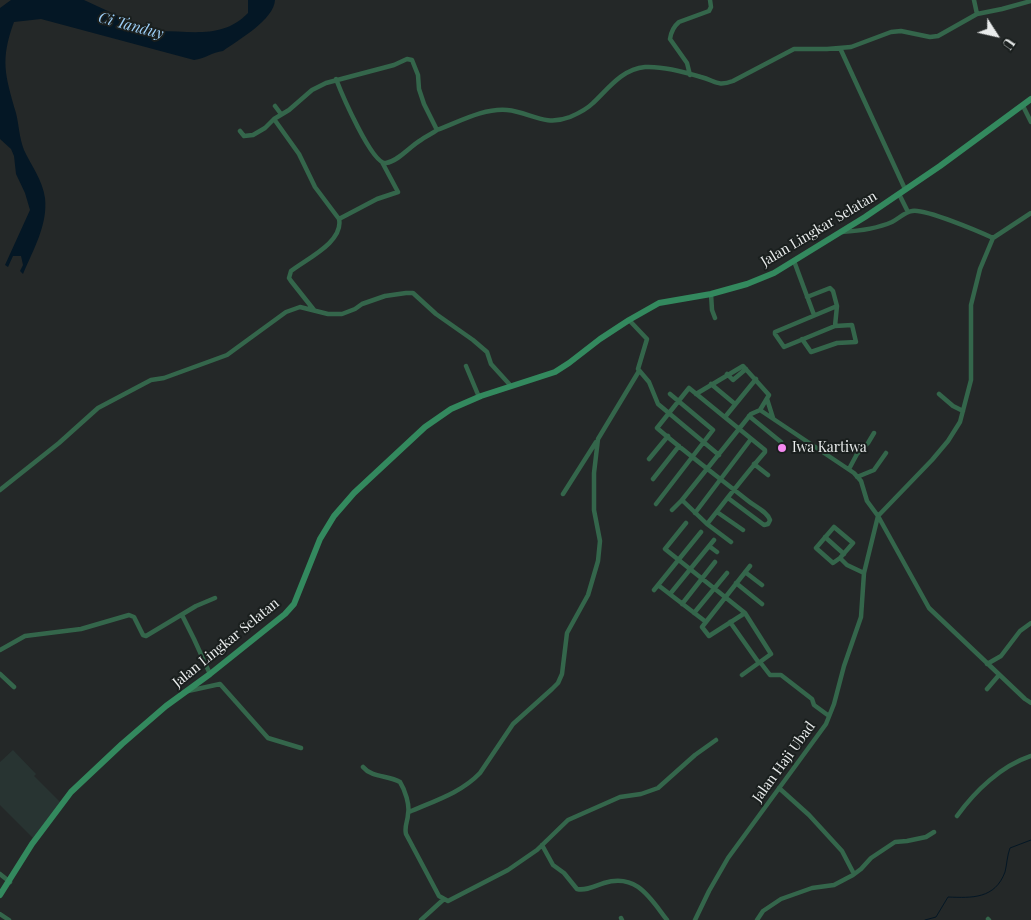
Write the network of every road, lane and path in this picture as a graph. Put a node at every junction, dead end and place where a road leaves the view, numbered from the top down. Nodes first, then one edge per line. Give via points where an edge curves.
1 (710, 0) edge
2 (974, 0) edge
3 (1031, 1) edge
4 (977, 14) junction
5 (840, 48) junction
6 (690, 75) junction
7 (336, 79) junction
8 (1031, 99) edge
9 (275, 106) dead end
10 (1023, 106) junction
11 (281, 114) junction
12 (274, 119) junction
13 (1031, 122) edge
14 (438, 130) junction
15 (240, 131) dead end
16 (382, 162) junction
17 (902, 192) junction
18 (908, 212) junction
19 (1031, 213) edge
20 (339, 219) junction
21 (841, 232) junction
22 (994, 238) junction
23 (794, 261) junction
24 (711, 294) junction
25 (807, 297) junction
26 (838, 306) junction
27 (314, 310) junction
28 (814, 316) junction
29 (715, 318) dead end
30 (629, 320) junction
31 (835, 326) junction
32 (802, 339) junction
33 (466, 366) dead end
34 (746, 369) junction
35 (639, 371) junction
36 (727, 374) junction
37 (756, 379) junction
38 (711, 384) junction
39 (510, 386) junction
40 (670, 394) dead end
41 (696, 394) junction
42 (939, 394) dead end
43 (479, 397) junction
44 (767, 399) junction
45 (678, 401) junction
46 (735, 404) junction
47 (760, 410) junction
48 (963, 411) junction
49 (668, 413) junction
50 (750, 416) junction
51 (725, 417) junction
52 (773, 418) junction
53 (739, 429) junction
54 (874, 433) dead end
55 (668, 436) junction
56 (598, 438) junction
57 (752, 439) junction
58 (781, 442) dead end
59 (704, 443) junction
60 (679, 446) junction
61 (886, 453) dead end
62 (719, 455) junction
63 (693, 456) junction
64 (649, 458) dead end
65 (754, 464) junction
66 (708, 468) junction
67 (848, 469) junction
68 (768, 475) dead end
69 (857, 477) junction
70 (653, 479) dead end
71 (721, 479) junction
72 (0, 490) edge
73 (734, 490) junction
74 (563, 494) dead end
75 (728, 498) junction
76 (746, 499) junction
77 (682, 500) junction
78 (656, 504) dead end
79 (740, 507) junction
80 (672, 510) dead end
81 (717, 512) junction
82 (695, 513) junction
83 (878, 516) junction
84 (686, 522) dead end
85 (708, 524) junction
86 (743, 530) dead end
87 (701, 532) dead end
88 (825, 537) junction
89 (714, 540) dead end
90 (731, 542) dead end
91 (709, 546) junction
92 (717, 552) dead end
93 (842, 556) junction
94 (678, 558) junction
95 (715, 562) dead end
96 (750, 566) dead end
97 (691, 568) junction
98 (745, 572) junction
99 (727, 573) dead end
100 (864, 573) junction
101 (702, 578) junction
102 (736, 583) junction
103 (658, 584) junction
104 (762, 585) dead end
105 (714, 587) junction
106 (654, 590) dead end
107 (670, 594) junction
108 (726, 596) junction
109 (215, 598) dead end
110 (682, 604) junction
111 (762, 604) dead end
112 (694, 613) junction
113 (745, 613) junction
114 (182, 615) junction
115 (706, 622) junction
116 (730, 622) junction
117 (1031, 623) edge
118 (0, 650) edge
119 (760, 663) junction
120 (987, 664) junction
121 (0, 674) edge
122 (210, 674) junction
123 (742, 675) dead end
124 (999, 675) junction
125 (14, 687) dead end
126 (987, 689) dead end
127 (187, 692) junction
128 (1031, 703) edge
129 (829, 716) junction
130 (716, 740) dead end
131 (302, 748) dead end
132 (1031, 756) edge
133 (363, 767) dead end
134 (779, 788) junction
135 (409, 812) junction
136 (957, 816) dead end
137 (934, 832) dead end
138 (542, 845) junction
139 (0, 874) edge
140 (854, 874) junction
141 (10, 882) junction
142 (0, 896) edge
143 (444, 898) junction
144 (0, 914) edge
145 (9, 920) edge
146 (421, 920) edge
147 (667, 920) edge
148 (695, 920) edge
149 (757, 920) edge

1 - 6 street via 709,11 679,22 671,34 670,39 687,63
2 - 4 street
3 - 4 street
4 - 5 street via 938,36 898,31
5 - 6 street via 794,49 723,85
5 - 17 street
6 - 14 street via 660,67 637,68 619,78 592,104 565,118 543,120 508,110 490,111
7 - 11 street via 312,90
7 - 14 street via 412,60 424,104
7 - 16 street via 360,131
8 - 10 street, Jalan Lingkar Selatan
9 - 11 street
10 - 13 street
10 - 17 street, Jalan Lingkar Selatan
11 - 12 street
12 - 15 street via 253,135 244,136
12 - 20 street via 299,154 315,187
14 - 16 street via 394,160
16 - 20 street via 398,192
17 - 18 street
17 - 21 street, Jalan Lingkar Selatan
18 - 21 street via 882,226
18 - 22 street via 920,211
19 - 22 street
20 - 27 street via 340,227 334,238 289,275
21 - 23 street, Jalan Lingkar Selatan
22 - 48 street via 980,269 971,305 970,380
23 - 24 street, Jalan Lingkar Selatan via 747,284
23 - 25 street
24 - 29 street
24 - 30 street, Jalan Lingkar Selatan via 659,303
25 - 26 street via 830,288
25 - 28 street
26 - 28 street
26 - 31 street
27 - 39 street via 342,314 385,296 413,293 487,352 491,364
27 - 72 street via 300,307 286,312 227,354 151,380 98,408
28 - 32 street via 775,333 784,346
30 - 35 street via 646,339
30 - 39 street, Jalan Lingkar Selatan via 555,372
31 - 32 street
31 - 32 street via 852,325 856,342 837,343 811,352
33 - 43 street
34 - 36 street via 742,365
34 - 36 street via 733,380
34 - 37 street
35 - 49 street via 649,382 658,404
35 - 56 street
36 - 38 street
37 - 44 street via 768,393
37 - 46 street
38 - 41 street
38 - 46 street
39 - 43 street, Jalan Lingkar Selatan
40 - 45 street
41 - 45 street via 688,388
41 - 51 street
42 - 48 street
43 - 122 street, Jalan Lingkar Selatan via 451,409 417,432 354,493 320,539 294,604
44 - 47 street
44 - 52 street
45 - 49 street
45 - 59 street via 713,430
46 - 51 street
47 - 50 street
47 - 52 street
48 - 83 street via 948,441
49 - 55 street via 657,428
49 - 59 street
50 - 53 street
50 - 58 street
51 - 53 street
52 - 67 street
53 - 57 street
53 - 62 street
54 - 67 street
55 - 60 street
55 - 64 street
56 - 74 street
56 - 135 street via 594,473 594,510 600,541 598,560 588,595 568,634 558,683 513,724 474,779 454,792
57 - 65 street via 765,450
57 - 71 street
59 - 62 street
59 - 63 street
60 - 63 street
60 - 70 street
61 - 69 street via 874,470
62 - 66 street
63 - 66 street
63 - 78 street
65 - 68 street
65 - 73 street
66 - 71 street
66 - 77 street
67 - 69 street
69 - 83 street via 867,502
71 - 73 street
71 - 82 street
73 - 75 street
73 - 76 street
75 - 79 street
75 - 81 street
76 - 79 street
76 - 79 street via 768,515 768,524 764,525
77 - 80 street
77 - 82 street
81 - 85 street
81 - 86 street
82 - 85 street
83 - 100 street, Jalan Haji Ubad
83 - 120 street via 929,608
84 - 94 street via 665,549
85 - 90 street
87 - 94 street
88 - 93 street
88 - 93 street via 816,548 833,564
88 - 93 street via 834,527 853,542
89 - 91 street
91 - 92 street
91 - 97 street
93 - 100 street via 847,565
94 - 97 street
94 - 103 street
95 - 101 street
96 - 98 street
97 - 101 street
97 - 107 street
98 - 102 street
98 - 104 street
99 - 105 street
100 - 129 street, Jalan Haji Ubad via 861,617
101 - 105 street
101 - 110 street
102 - 108 street
102 - 111 street
103 - 106 street
103 - 107 street
105 - 108 street
105 - 112 street
107 - 110 street
108 - 113 street
108 - 115 street
109 - 114 street
110 - 112 street
112 - 115 street
113 - 116 street
113 - 119 street via 771,654
114 - 118 street via 146,636 134,617 129,615 81,629 25,636
114 - 122 street
115 - 116 street via 702,627 709,636
116 - 119 street
117 - 120 street via 1001,656
119 - 123 street
119 - 129 street via 770,675 781,675
120 - 124 street
121 - 125 street
122 - 127 street, Jalan Lingkar Selatan
124 - 126 street
124 - 128 street
127 - 131 street via 220,684 268,738
127 - 141 street, Jalan Lingkar Selatan via 166,706 71,792 32,844
129 - 134 street, Jalan Haji Ubad via 812,746
130 - 138 street via 658,788 620,797 568,820
132 - 136 street via 1013,764 981,788
133 - 135 street via 372,774 400,782
134 - 140 street via 842,851
134 - 148 street, Jalan Haji Ubad via 718,874
135 - 143 street via 406,834 439,896
137 - 140 street via 926,837 895,842 874,855
138 - 143 street via 508,870 448,901
138 - 147 street via 553,865 564,872 577,889 606,882 632,884 642,889
139 - 141 street
140 - 149 street via 834,884 781,899 763,911
141 - 142 street, Jalan Lingkar Selatan
143 - 146 street
144 - 145 street

